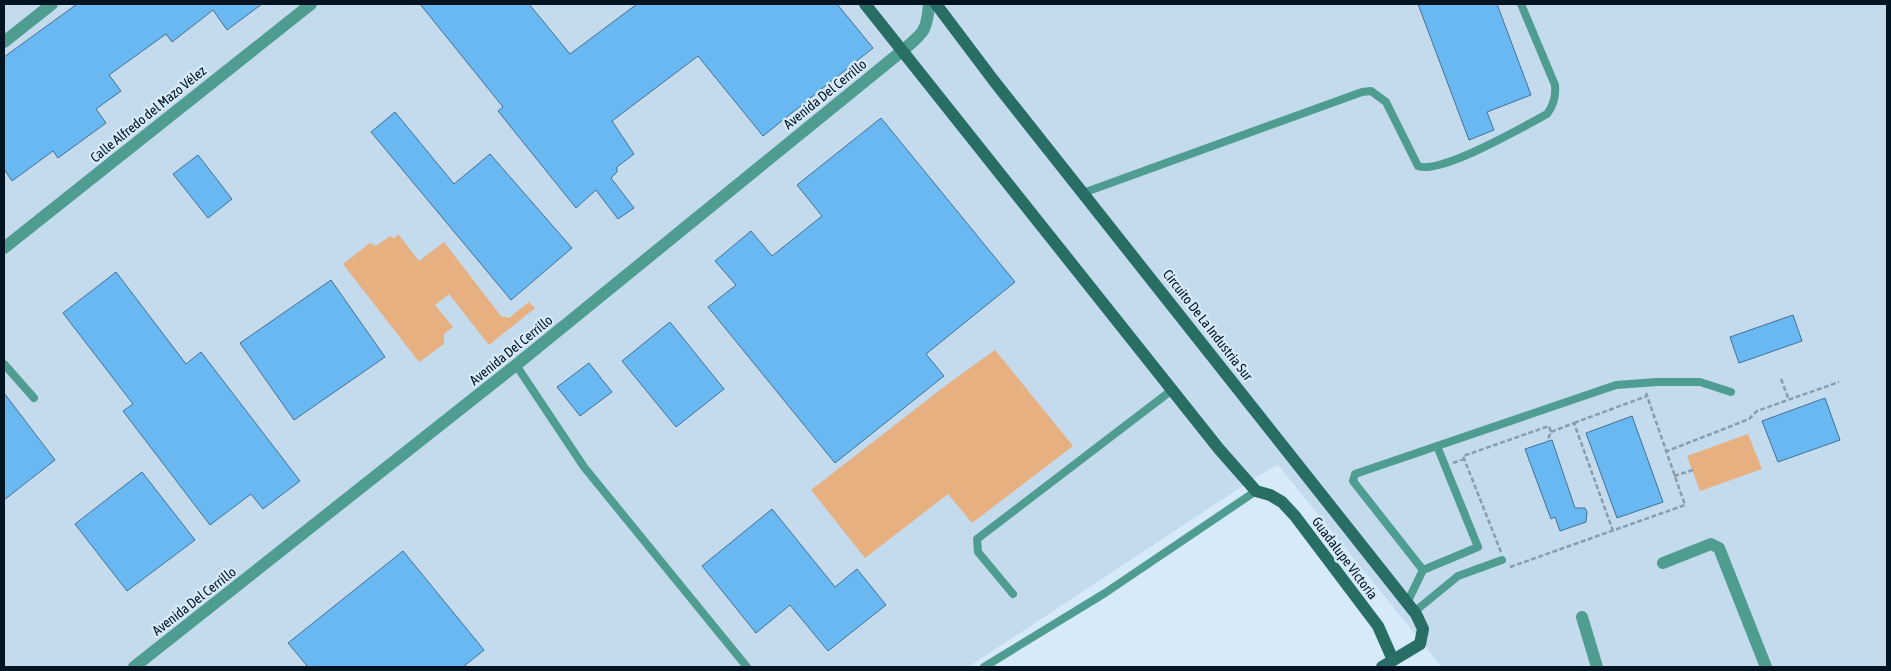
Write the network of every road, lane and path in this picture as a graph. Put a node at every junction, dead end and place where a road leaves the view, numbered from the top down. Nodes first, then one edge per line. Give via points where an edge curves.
1 (52, 4) edge
2 (311, 4) edge
3 (865, 4) edge
4 (929, 4) edge
5 (936, 4) edge
6 (1521, 4) edge
7 (4, 42) edge
8 (902, 51) junction
9 (1084, 193) junction
10 (4, 248) edge
11 (4, 364) edge
12 (516, 365) junction
13 (1781, 379) dead end
14 (1650, 382) junction
15 (1839, 382) dead end
16 (1172, 390) junction
17 (1731, 392) dead end
18 (1647, 396) junction
19 (34, 398) dead end
20 (1789, 400) junction
21 (1574, 423) junction
22 (1551, 432) junction
23 (1547, 441) dead end
24 (1437, 446) junction
25 (1665, 452) junction
26 (1693, 470) dead end
27 (1674, 476) junction
28 (1256, 491) junction
29 (1613, 531) junction
30 (1503, 560) joint
31 (1663, 563) dead end
32 (1507, 568) dead end
33 (1423, 570) junction
34 (1013, 594) dead end
35 (1410, 607) junction
36 (1582, 617) dead end
37 (1391, 665) edge
38 (134, 667) edge
39 (747, 667) edge
40 (984, 667) edge
41 (1597, 667) edge
42 (1766, 667) edge

1 - 7 street
2 - 10 street, Calle Alfredo del Mazo Vélez
3 - 8 main road
4 - 8 street, Avenida Del Cerrillo via 928,25
5 - 9 main road, Circuito De La Industria Sur
6 - 9 lane via 1555,85 1556,94 1551,108 1547,114 1465,157 1427,168 1418,166 1386,102 1371,91
8 - 12 street, Avenida Del Cerrillo
8 - 16 main road
9 - 35 main road, Circuito De La Industria Sur
11 - 19 lane
12 - 38 street, Avenida Del Cerrillo
12 - 39 lane via 584,467
13 - 20 path
14 - 17 lane via 1700,382
14 - 18 path
14 - 24 lane via 1616,385
15 - 20 path
16 - 28 main road
16 - 34 lane via 977,539 978,552
18 - 21 path
18 - 25 path
20 - 25 path
21 - 22 path
21 - 29 path
22 - 23 path
22 - 30 path via 1549,426 1463,456
24 - 33 lane via 1478,547
24 - 33 lane via 1353,477
25 - 27 path
26 - 27 path
27 - 29 path via 1685,505
28 - 37 main road, Guadalupe Victoria via 1282,502 1295,516 1378,626
28 - 40 lane via 1105,593
29 - 32 path
30 - 35 lane via 1458,576
31 - 42 street via 1711,544 1719,548
33 - 35 lane
35 - 37 main road, Circuito De La Industria Sur via 1421,623 1423,638 1417,647
36 - 41 street

